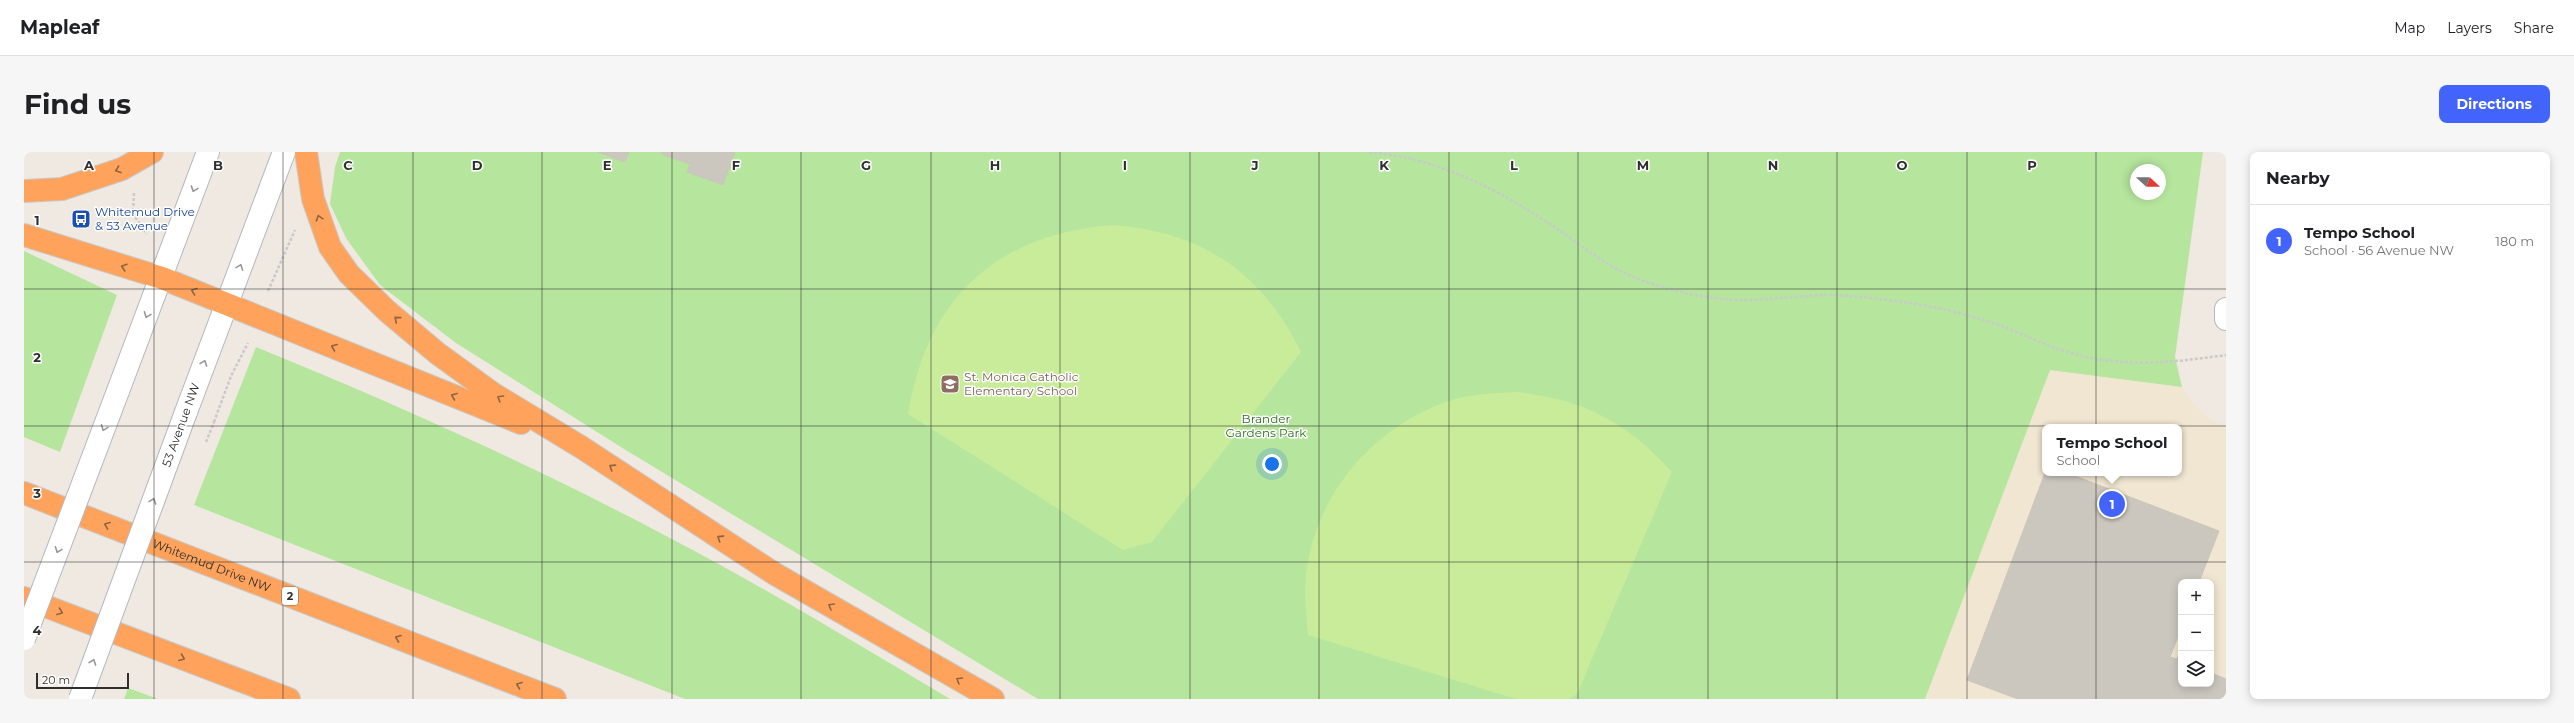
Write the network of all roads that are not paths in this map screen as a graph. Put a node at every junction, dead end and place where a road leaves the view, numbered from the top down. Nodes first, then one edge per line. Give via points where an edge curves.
1 (152, 152) edge
2 (208, 152) edge
3 (284, 152) edge
4 (306, 152) edge
5 (24, 191) edge
6 (24, 235) edge
7 (162, 278) junction
8 (226, 303) junction
9 (2226, 309) edge
10 (2226, 319) edge
11 (581, 447) junction
12 (24, 492) edge
13 (24, 598) edge
14 (24, 639) edge
15 (80, 699) edge
16 (289, 699) edge
17 (555, 699) edge
18 (993, 699) edge

1 -> 5 highway via 122,169 62,189
2 -> 7 street
8 -> 3 street, 53 Avenue NW
11 -> 4 highway via 492,393 437,352 387,311 349,274 330,247 319,221
7 -> 6 highway
8 -> 7 highway
7 -> 14 street, bridge
11 -> 8 highway
15 -> 8 street, 53 Avenue NW, bridge
9 - 10 street
18 -> 11 highway via 775,574
17 -> 12 highway, Whitemud Drive NW / 2
13 -> 16 highway

